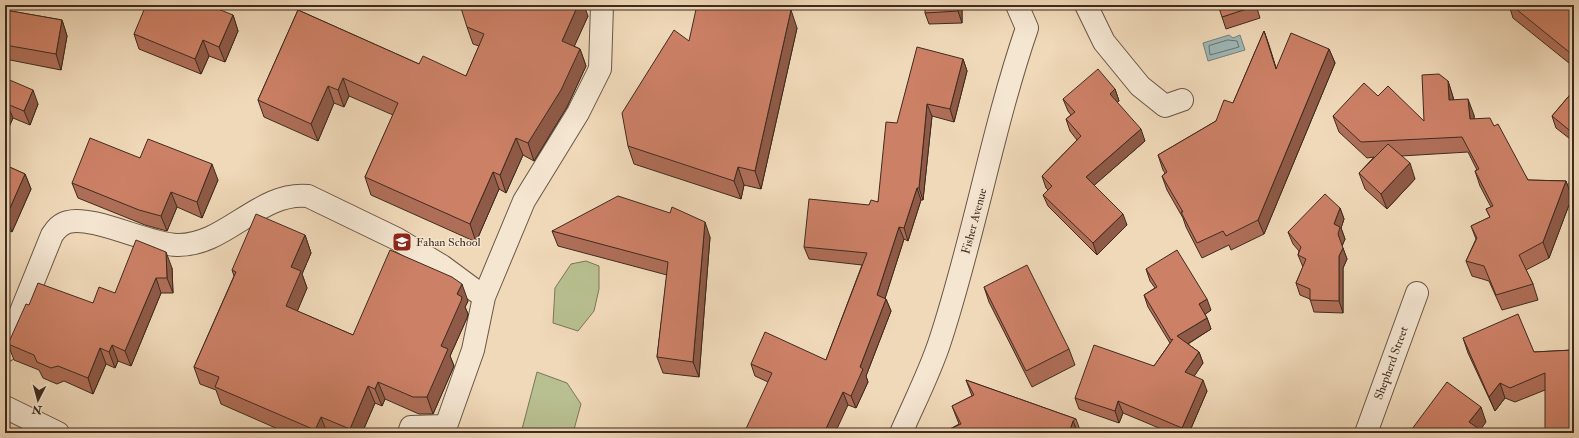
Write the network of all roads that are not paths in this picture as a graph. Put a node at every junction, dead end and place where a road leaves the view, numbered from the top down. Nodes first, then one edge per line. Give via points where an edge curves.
1 (602, 5) edge
2 (1018, 5) edge
3 (1086, 5) edge
4 (1182, 100) dead end
5 (1416, 293) dead end
6 (484, 297) junction
7 (5, 351) edge
8 (5, 407) edge
9 (58, 433) edge
10 (409, 433) edge
11 (901, 433) edge
12 (1366, 433) edge

1 - 6 street via 600,69 578,113 524,201
2 - 11 street, Fisher Avenue via 1027,28 1013,67 976,215 940,342
3 - 4 street via 1104,42 1140,86 1165,106
5 - 12 street, Shepherd Street
6 - 7 street via 442,266 396,240 308,196 298,195 273,202 207,239 193,244 168,244 82,220 62,224 52,235
6 - 10 street via 473,350 446,426 411,427
8 - 9 street

